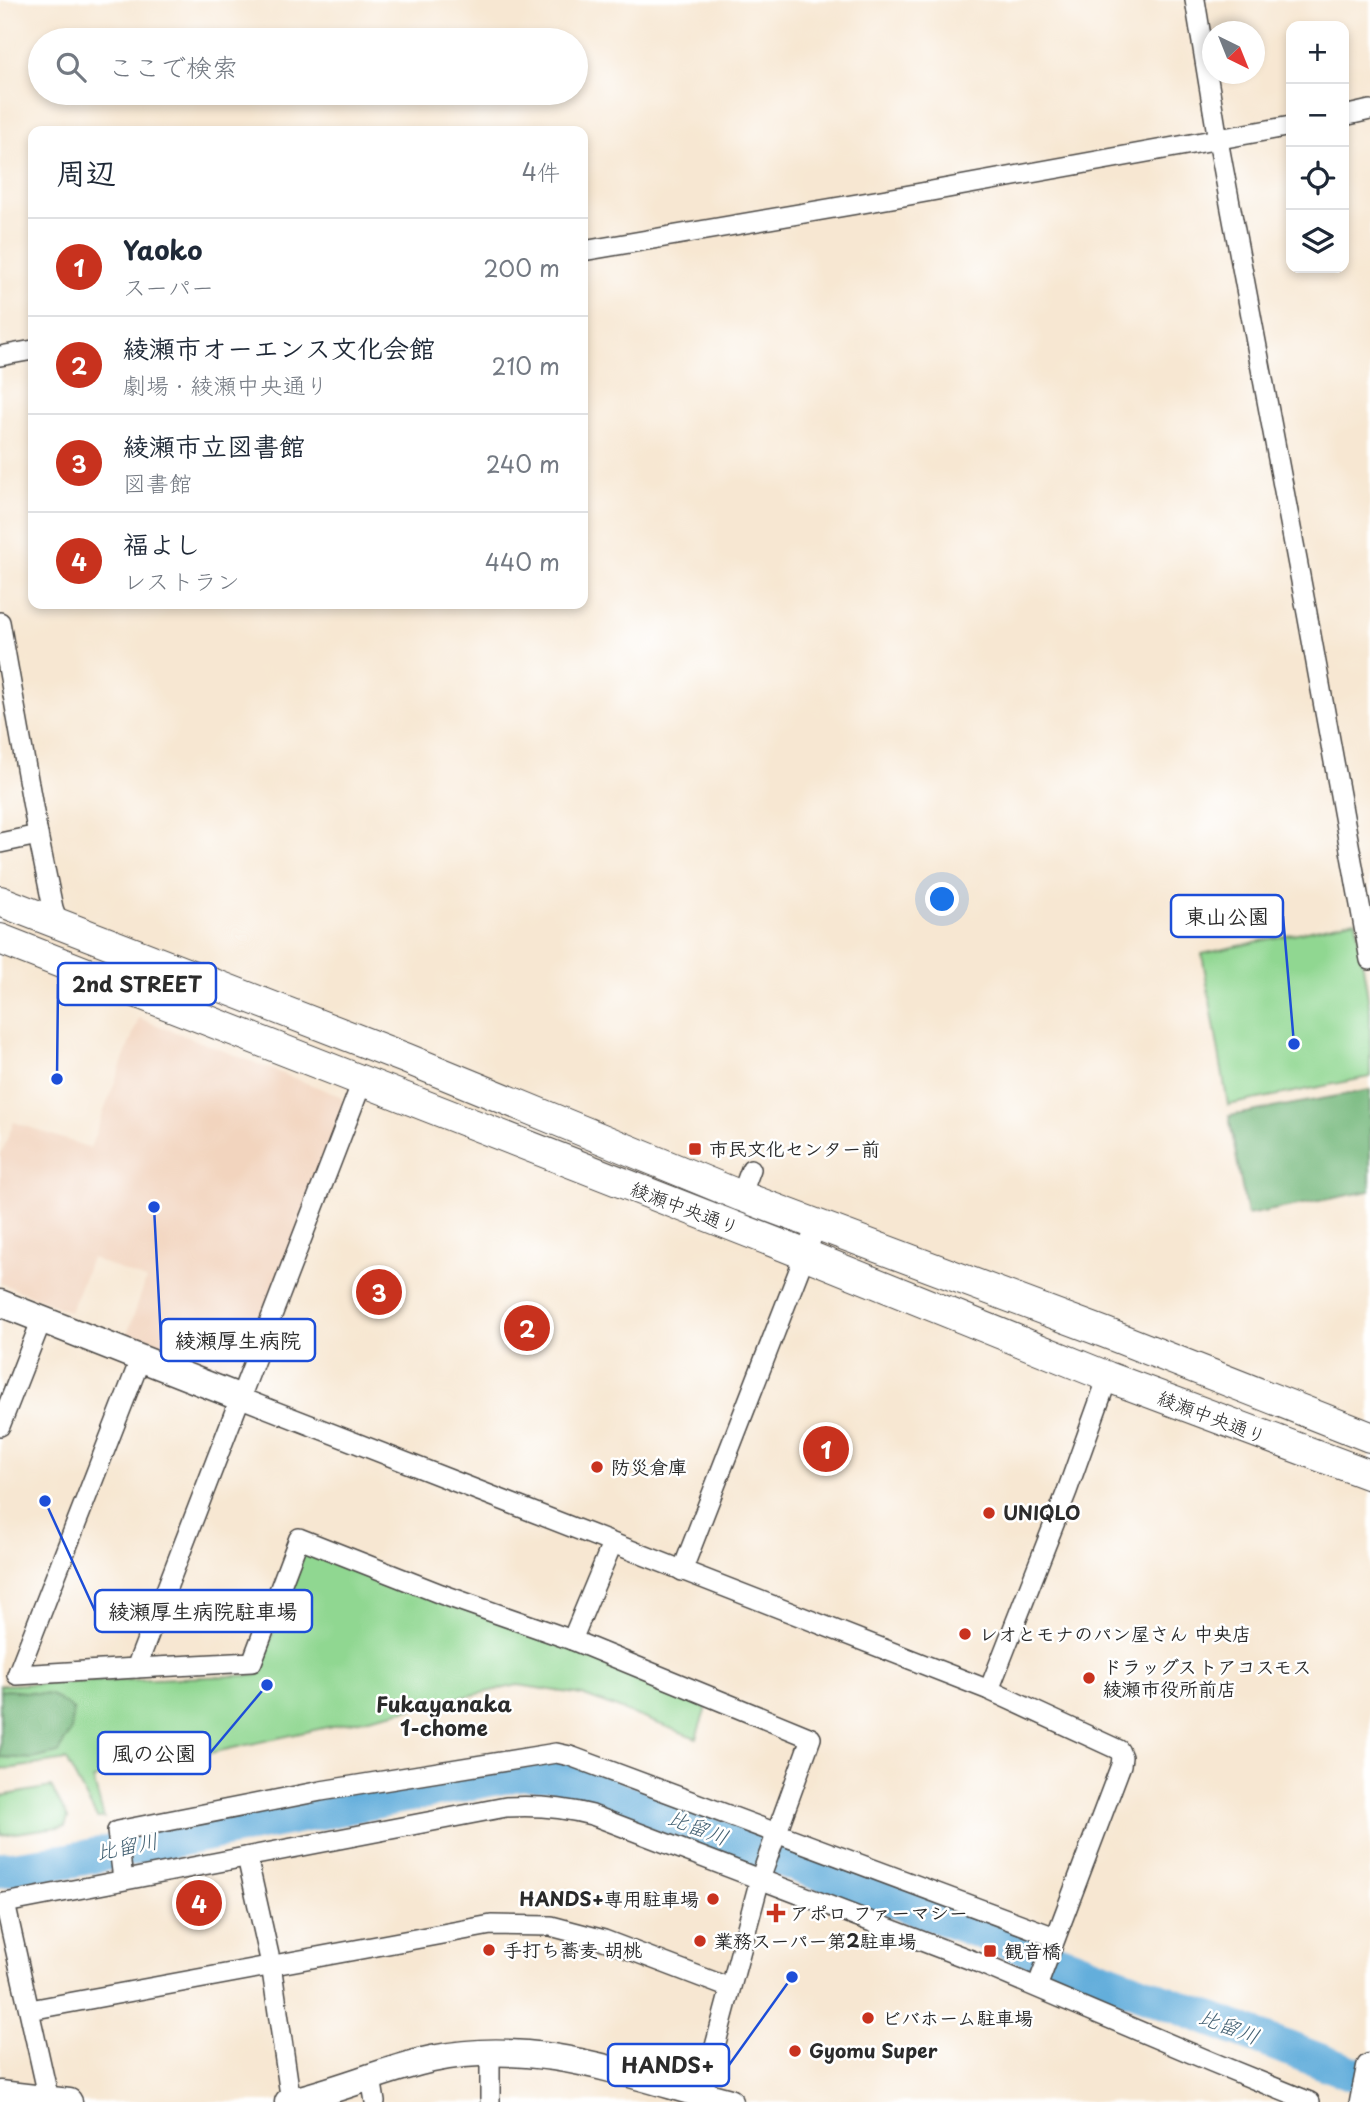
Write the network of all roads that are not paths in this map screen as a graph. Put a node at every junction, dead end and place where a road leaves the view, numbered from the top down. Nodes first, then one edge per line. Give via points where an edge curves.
1 (1195, 0) edge
2 (1370, 110) edge
3 (1349, 115) edge
4 (1286, 127) edge
5 (1218, 140) junction
6 (588, 250) edge
7 (28, 351) edge
8 (0, 356) edge
9 (0, 622) edge
10 (38, 835) junction
11 (0, 843) edge
12 (0, 901) edge
13 (59, 925) junction
14 (0, 939) edge
15 (1370, 960) edge
16 (362, 1082) junction
17 (817, 1224) junction
18 (805, 1255) junction
19 (0, 1303) edge
20 (43, 1319) junction
21 (140, 1360) junction
22 (1108, 1377) junction
23 (241, 1398) junction
24 (0, 1426) edge
25 (1370, 1437) edge
26 (1370, 1475) edge
27 (612, 1544) junction
28 (682, 1571) junction
29 (572, 1640) junction
30 (136, 1668) junction
31 (9, 1675) edge
32 (989, 1690) junction
33 (775, 1839) junction
34 (247, 1857) junction
35 (121, 1861) junction
36 (763, 1872) junction
37 (3, 1903) edge
38 (1050, 1951) junction
39 (271, 1964) junction
40 (1037, 1987) junction
41 (730, 1988) junction
42 (30, 2010) junction
43 (490, 2052) junction
44 (373, 2090) edge
45 (0, 2094) edge
46 (701, 2098) edge
47 (59, 2101) edge
48 (290, 2102) edge
49 (490, 2102) edge
50 (730, 2102) edge
51 (1310, 2102) edge

1 - 5 street
2 - 3 street
4 - 5 street
5 - 6 street
5 - 15 street
7 - 8 street
9 - 10 street
10 - 11 street
10 - 13 street
12 - 13 main road, 綾瀬中央通り
13 - 17 main road, 綾瀬中央通り via 746,1183
14 - 16 main road, 綾瀬中央通り
16 - 18 main road, 綾瀬中央通り
16 - 23 street
17 - 18 street
17 - 25 main road, 綾瀬中央通り
18 - 22 main road, 綾瀬中央通り
18 - 28 street
19 - 20 street
20 - 21 street
20 - 24 street
21 - 23 street
21 - 31 street
22 - 26 main road, 綾瀬中央通り
22 - 32 street
23 - 27 street
23 - 30 street
27 - 28 street
27 - 29 street
28 - 32 street
29 - 30 street via 299,1538 252,1662
29 - 33 street via 811,1738
30 - 31 street
32 - 38 street via 1119,1750 1122,1757
33 - 35 street via 556,1753 321,1791 117,1831
33 - 36 street
33 - 38 street
34 - 35 street
34 - 36 street via 506,1807 539,1805 592,1815
34 - 39 street
35 - 37 street
36 - 40 street
36 - 41 street
37 - 42 street
38 - 40 street
39 - 41 street via 491,1925 551,1926 604,1940
39 - 42 street
39 - 48 street
40 - 51 street
41 - 46 street
42 - 47 street
43 - 44 street via 431,2059
43 - 46 street via 535,2053 583,2062
43 - 49 street
44 - 48 street
45 - 47 street
46 - 50 street

